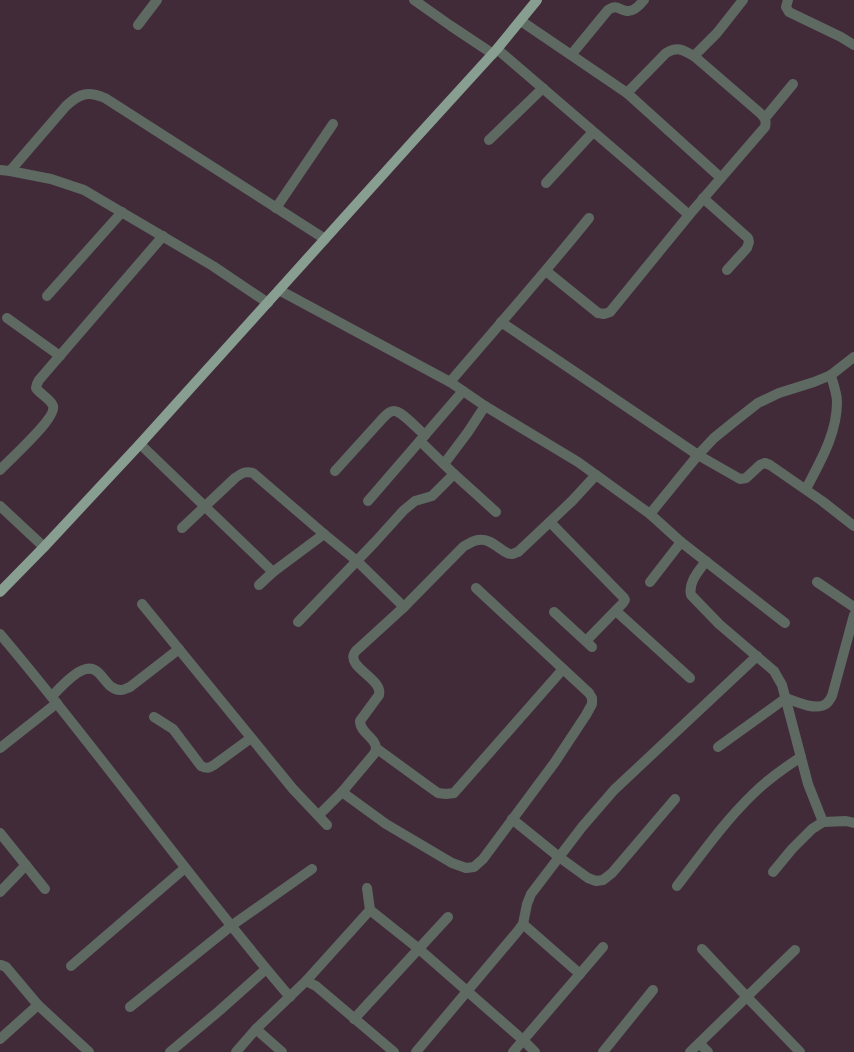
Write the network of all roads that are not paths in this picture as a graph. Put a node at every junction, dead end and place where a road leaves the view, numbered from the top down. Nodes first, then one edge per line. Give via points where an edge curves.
1 (158, 0) edge
2 (414, 0) edge
3 (538, 0) edge
4 (644, 0) edge
5 (743, 0) edge
6 (788, 0) edge
7 (521, 20) junction
8 (138, 25) dead end
9 (854, 45) edge
10 (495, 52) junction
11 (571, 55) junction
12 (694, 56) junction
13 (793, 84) dead end
14 (543, 88) junction
15 (627, 93) junction
16 (765, 118) junction
17 (333, 124) dead end
18 (594, 132) junction
19 (489, 140) dead end
20 (5, 170) edge
21 (721, 178) junction
22 (546, 183) dead end
23 (704, 198) junction
24 (276, 208) junction
25 (122, 212) junction
26 (689, 215) junction
27 (590, 218) dead end
28 (162, 236) junction
29 (325, 239) junction
30 (727, 270) dead end
31 (546, 271) junction
32 (279, 290) junction
33 (48, 296) dead end
34 (268, 303) junction
35 (7, 318) dead end
36 (502, 322) junction
37 (60, 356) junction
38 (854, 357) edge
39 (831, 375) junction
40 (450, 382) junction
41 (463, 391) junction
42 (485, 406) junction
43 (422, 438) junction
44 (140, 444) junction
45 (698, 455) junction
46 (444, 464) junction
47 (0, 470) edge
48 (335, 471) dead end
49 (454, 474) junction
50 (596, 475) junction
51 (806, 489) junction
52 (368, 501) dead end
53 (0, 506) edge
54 (205, 506) junction
55 (496, 512) dead end
56 (650, 514) junction
57 (550, 522) junction
58 (854, 526) edge
59 (182, 528) dead end
60 (324, 534) junction
61 (681, 542) junction
62 (44, 547) junction
63 (357, 560) junction
64 (706, 561) junction
65 (273, 572) junction
66 (650, 582) dead end
67 (817, 582) dead end
68 (259, 585) dead end
69 (476, 588) dead end
70 (0, 592) edge
71 (142, 604) dead end
72 (404, 607) junction
73 (854, 607) edge
74 (616, 611) junction
75 (554, 612) dead end
76 (854, 615) edge
77 (298, 622) dead end
78 (785, 623) dead end
79 (0, 634) edge
80 (179, 649) junction
81 (757, 656) junction
82 (563, 669) junction
83 (690, 678) dead end
84 (786, 698) junction
85 (54, 700) junction
86 (154, 717) dead end
87 (251, 738) junction
88 (718, 747) dead end
89 (0, 748) edge
90 (376, 748) junction
91 (801, 757) junction
92 (342, 792) junction
93 (675, 799) dead end
94 (319, 815) junction
95 (512, 819) junction
96 (823, 822) junction
97 (854, 823) edge
98 (327, 825) dead end
99 (0, 833) edge
100 (559, 857) junction
101 (26, 865) junction
102 (185, 868) junction
103 (312, 869) dead end
104 (773, 872) dead end
105 (677, 886) dead end
106 (367, 888) dead end
107 (45, 889) dead end
108 (0, 892) edge
109 (370, 910) junction
110 (448, 917) dead end
111 (523, 924) junction
112 (231, 926) junction
113 (603, 947) dead end
114 (419, 949) junction
115 (702, 949) dead end
116 (795, 950) dead end
117 (0, 965) edge
118 (71, 966) dead end
119 (266, 969) junction
120 (580, 974) junction
121 (306, 981) junction
122 (653, 990) dead end
123 (467, 991) junction
124 (290, 996) junction
125 (747, 997) junction
126 (38, 1005) junction
127 (130, 1007) dead end
128 (354, 1019) junction
129 (256, 1029) junction
130 (0, 1039) edge
131 (523, 1040) junction
132 (700, 1044) junction
133 (89, 1052) edge
134 (170, 1052) edge
135 (236, 1052) edge
136 (282, 1052) edge
137 (394, 1052) edge
138 (416, 1052) edge
139 (513, 1052) edge
140 (535, 1052) edge
141 (603, 1052) edge
142 (690, 1052) edge
143 (708, 1052) edge
144 (800, 1052) edge

1 - 8 street
2 - 10 street
3 - 7 main road
4 - 11 street via 628,11 616,7 608,10
5 - 12 street via 717,33
6 - 9 street via 786,7 789,12
7 - 10 main road
7 - 11 street
10 - 14 street
10 - 29 main road
11 - 15 street
12 - 15 street via 678,48 671,50
12 - 16 street
13 - 16 street
14 - 18 street
14 - 19 street
15 - 21 street
16 - 21 street via 765,127
17 - 24 street
18 - 22 street
18 - 26 street
20 - 24 street via 74,99 85,94 96,94
20 - 25 street via 51,179 84,190
21 - 23 street
23 - 26 street
23 - 30 street via 748,238 747,248
24 - 29 street
25 - 28 street
25 - 33 street
26 - 31 street via 610,312 598,313
27 - 31 street
28 - 34 street
28 - 37 street
29 - 32 main road
31 - 36 street
32 - 34 main road
32 - 40 street
34 - 44 main road
35 - 37 street
36 - 40 street
36 - 45 street
37 - 47 street via 39,380 36,388 54,408 51,416
38 - 39 street
39 - 45 street via 758,403 714,438
39 - 51 street via 837,401 835,422 828,445
40 - 41 street
41 - 42 street
41 - 43 street
42 - 46 street
42 - 50 street
43 - 46 street
43 - 48 street via 401,414 396,411 388,412
43 - 52 street
44 - 54 street
44 - 62 main road
45 - 51 street via 740,479 746,478 760,465 770,464
45 - 56 street
46 - 49 street
49 - 55 street
49 - 63 street via 432,496 415,501 404,510
50 - 56 street
50 - 57 street
51 - 58 street
53 - 62 street
54 - 59 street
54 - 60 street via 235,478 243,473 253,473
54 - 65 street
56 - 61 street
57 - 72 street via 518,552 512,554 507,554 486,540 471,542
57 - 74 street via 624,598
60 - 63 street
60 - 65 street
61 - 64 street
61 - 66 street
62 - 70 main road
63 - 72 street
63 - 77 street
64 - 78 street
64 - 81 street via 692,582 689,590 691,595 719,624
65 - 68 street
67 - 73 street
69 - 82 street
71 - 80 street
72 - 90 street via 358,649 353,658 380,690 360,721 360,725 375,743
74 - 75 street via 589,644
74 - 83 street
76 - 84 street via 828,704 821,707 809,706
79 - 85 street
80 - 85 street via 130,687 121,690 113,688 96,670 83,670 76,674
80 - 87 street
81 - 84 street via 774,671 782,684
81 - 100 street via 614,790
82 - 90 street via 454,793 438,792 424,784
82 - 95 street via 589,693 592,704 555,762
84 - 88 street
84 - 91 street
85 - 89 street
85 - 102 street
86 - 87 street via 173,730 205,768 214,765
87 - 94 street via 293,790
90 - 92 street via 374,754
91 - 96 street via 808,784
91 - 105 street via 776,774 728,820
92 - 94 street
92 - 95 street via 386,824 452,863 466,868 474,867 482,859
93 - 100 street via 612,873 603,880 588,878
94 - 98 street
95 - 100 street
96 - 97 street
96 - 104 street via 792,849
99 - 101 street
100 - 111 street via 531,894
101 - 107 street
101 - 108 street
102 - 112 street
102 - 118 street
103 - 112 street
106 - 109 street
109 - 114 street
109 - 121 street
110 - 114 street
111 - 120 street
111 - 123 street
112 - 119 street
112 - 127 street
113 - 120 street
114 - 123 street
114 - 128 street
115 - 125 street
116 - 125 street
117 - 126 street via 10,971
119 - 124 street
119 - 134 street
120 - 131 street
121 - 124 street
121 - 128 street via 316,986
122 - 141 street
123 - 131 street
123 - 138 street
124 - 129 street
125 - 132 street
125 - 144 street
126 - 130 street
126 - 133 street
128 - 137 street
129 - 135 street
129 - 136 street
131 - 139 street
131 - 140 street
132 - 142 street
132 - 143 street

